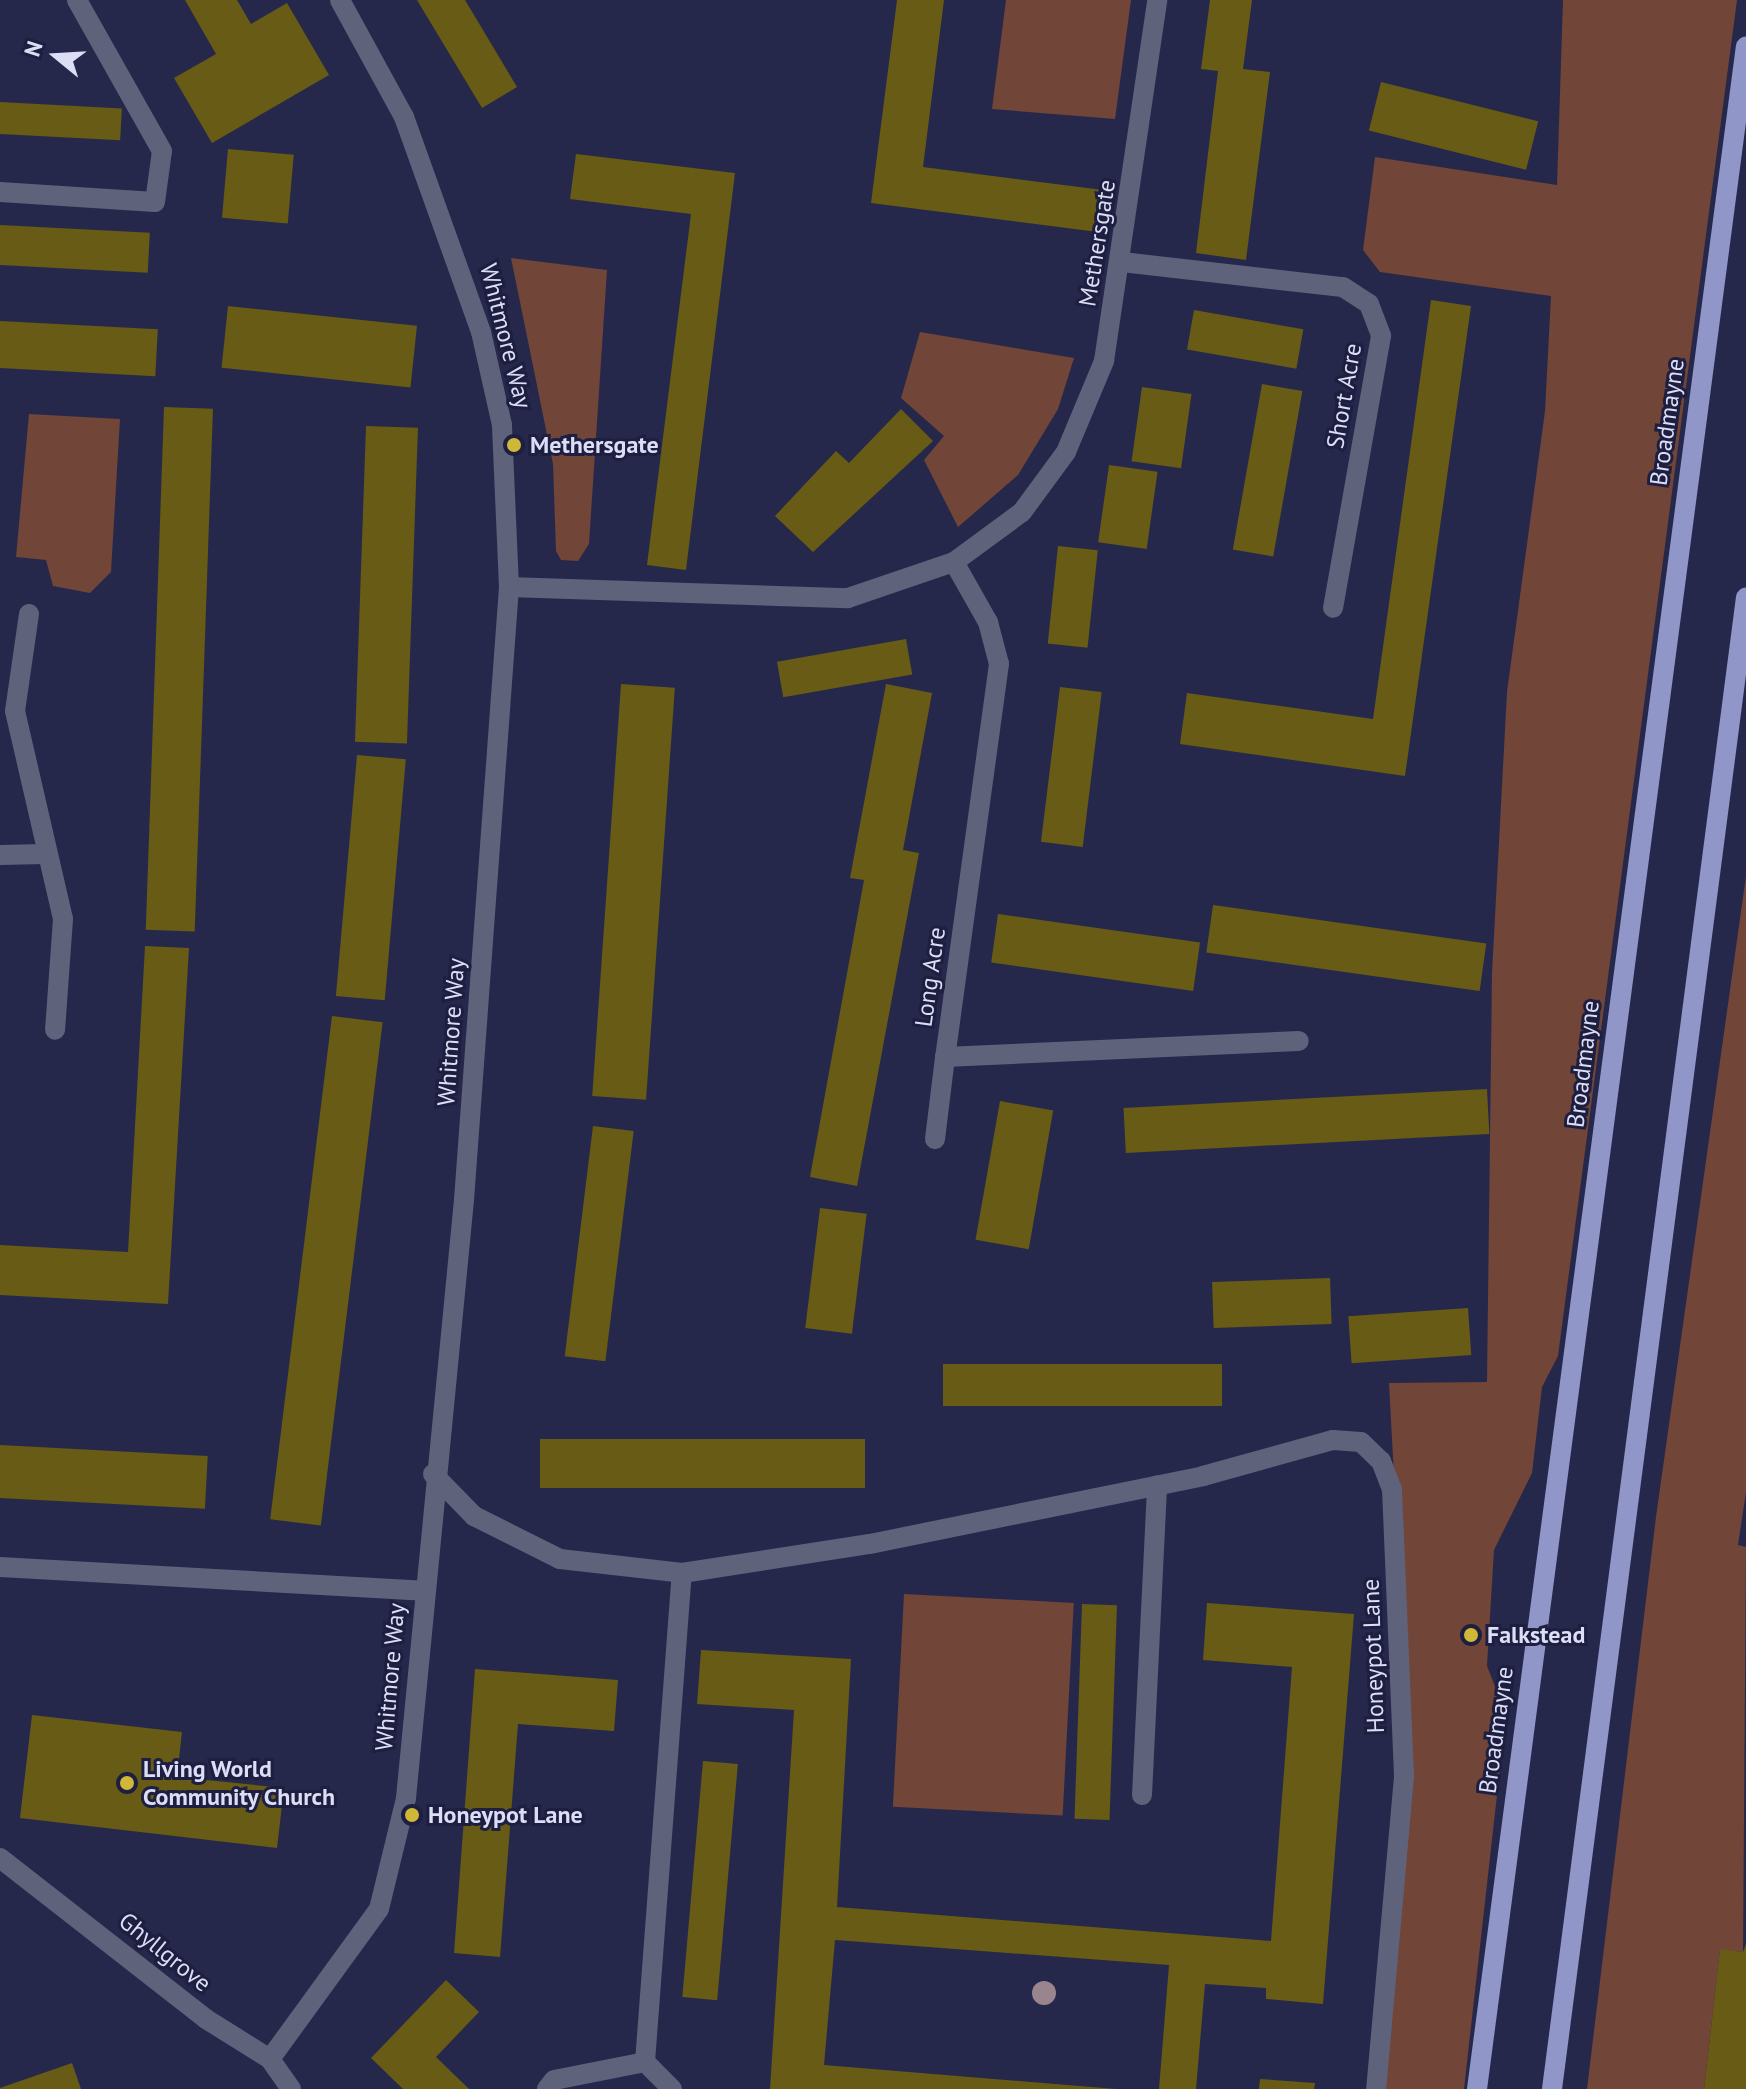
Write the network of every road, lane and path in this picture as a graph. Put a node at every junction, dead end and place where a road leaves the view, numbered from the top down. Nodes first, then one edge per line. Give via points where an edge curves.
1 (77, 0) edge
2 (340, 0) edge
3 (1157, 0) edge
4 (1746, 47) edge
5 (0, 192) edge
6 (1122, 262) junction
7 (954, 562) junction
8 (509, 587) junction
9 (1746, 598) edge
10 (1333, 608) dead end
11 (29, 614) dead end
12 (45, 854) junction
13 (0, 855) edge
14 (55, 1030) dead end
15 (1299, 1041) dead end
16 (945, 1057) junction
17 (935, 1139) dead end
18 (433, 1474) junction
19 (1157, 1485) junction
20 (0, 1567) edge
21 (682, 1573) junction
22 (423, 1591) junction
23 (1142, 1795) dead end
24 (0, 1858) edge
25 (270, 2059) junction
26 (645, 2062) junction
27 (291, 2089) edge
28 (547, 2089) edge
29 (672, 2089) edge
30 (1376, 2089) edge
31 (1477, 2089) edge
32 (1552, 2089) edge

1 - 5 street via 162,151 155,202
2 - 8 street, Whitmore Way via 404,117 477,318 502,425
3 - 6 street, Methersgate
4 - 31 main road, Broadmayne
6 - 7 street, Methersgate via 1104,361 1066,452 1022,512
6 - 10 street, Short Acre via 1343,287 1369,304 1381,336
7 - 8 street, Methersgate via 904,584 824,600
7 - 16 street, Long Acre via 988,622 999,664
8 - 18 street, Whitmore Way via 464,1200
9 - 32 main road
11 - 12 street via 15,711
12 - 13 street
12 - 14 street via 63,919
15 - 16 street, Long Acre
16 - 17 street
18 - 21 street, Honeypot Lane via 474,1516 560,1559
18 - 22 street, Whitmore Way
19 - 21 street, Honeypot Lane via 870,1544
19 - 23 street
19 - 30 street, Honeypot Lane via 1333,1440 1361,1442 1389,1473 1404,1777
20 - 22 street
21 - 26 street
22 - 25 street, Whitmore Way via 406,1798 383,1898 361,1943
24 - 25 street, Ghyllgrove via 206,2019
25 - 27 street, Ghyllgrove
26 - 28 street via 554,2080
26 - 29 street

